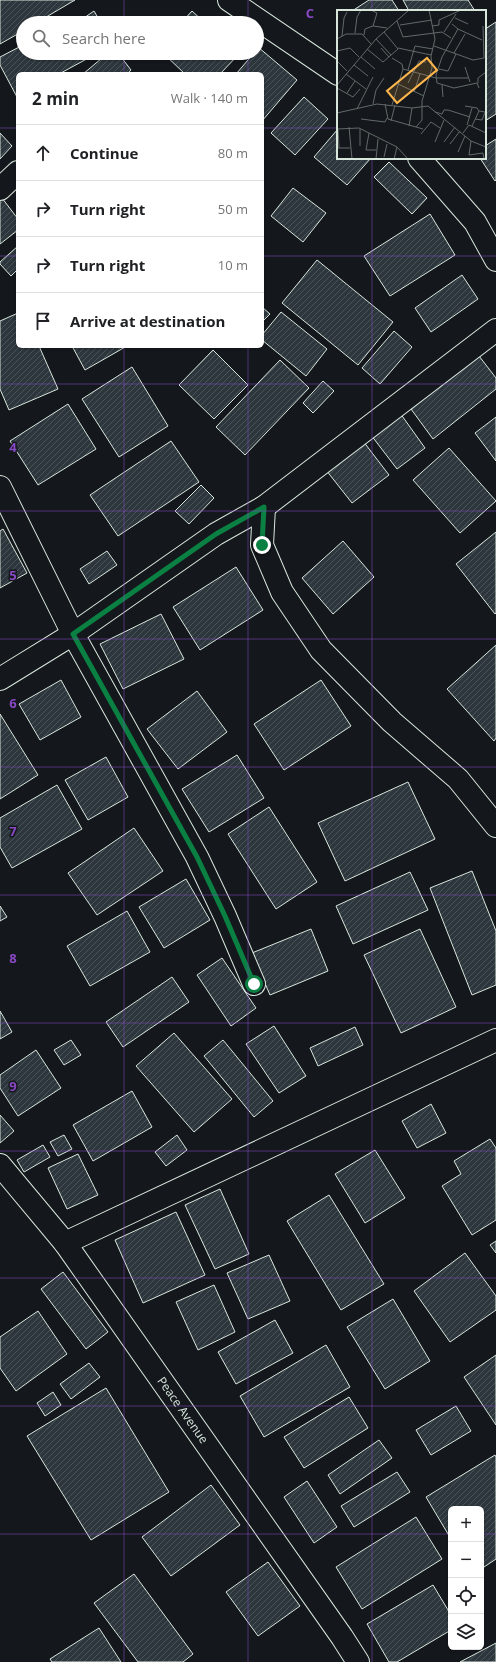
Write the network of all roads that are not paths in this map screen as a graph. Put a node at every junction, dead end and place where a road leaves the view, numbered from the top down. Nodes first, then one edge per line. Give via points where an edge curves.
1 (229, 0) edge
2 (253, 16) edge
3 (264, 24) edge
4 (337, 73) edge
5 (420, 159) edge
6 (16, 174) edge
7 (0, 189) edge
8 (496, 260) edge
9 (496, 330) edge
10 (0, 487) edge
11 (264, 507) junction
12 (73, 634) junction
13 (0, 678) edge
14 (496, 826) edge
15 (254, 984) dead end
16 (496, 1040) edge
17 (0, 1165) edge
18 (65, 1243) junction
19 (358, 1662) edge

1 - 2 street
3 - 4 street
5 - 8 street via 474,222
6 - 7 street
9 - 11 street
10 - 12 street
11 - 12 street via 216,534
11 - 14 street via 262,545 282,592 321,650 392,722 458,779
12 - 13 street
12 - 15 street via 197,857
16 - 18 street
17 - 18 street, Peace Avenue
18 - 19 street, Peace Avenue

